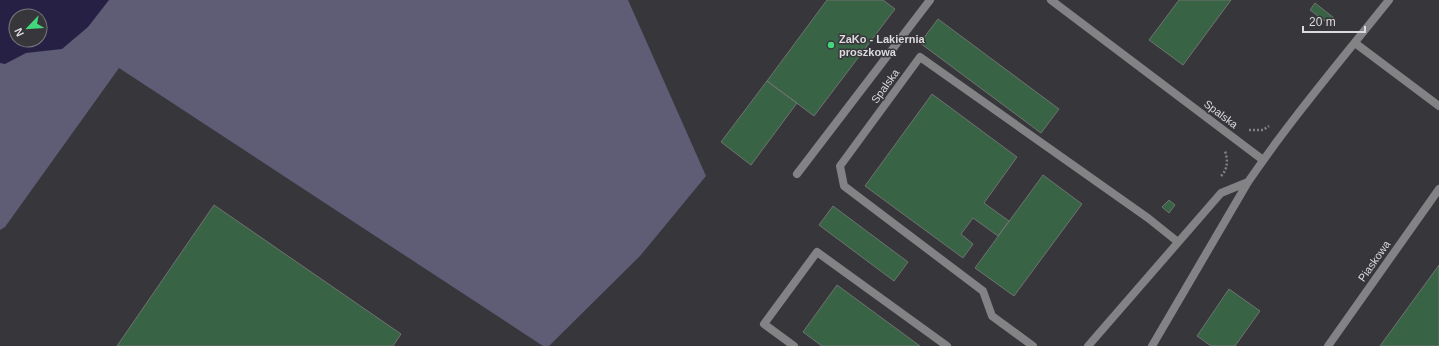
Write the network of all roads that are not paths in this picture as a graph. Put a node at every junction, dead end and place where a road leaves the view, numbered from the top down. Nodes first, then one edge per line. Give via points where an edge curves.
1 (930, 0) edge
2 (1051, 0) edge
3 (1389, 0) edge
4 (1355, 43) junction
5 (1439, 106) edge
6 (1263, 160) junction
7 (797, 174) dead end
8 (1248, 182) junction
9 (1439, 189) edge
10 (1178, 242) junction
11 (794, 346) edge
12 (947, 346) edge
13 (1033, 346) edge
14 (1088, 346) edge
15 (1152, 346) edge
16 (1328, 346) edge

1 - 7 lane, Spalska
2 - 6 lane, Spalska
3 - 4 lane
4 - 5 lane
4 - 6 lane
6 - 8 lane
8 - 10 lane via 1220,193
8 - 15 lane
9 - 16 lane, Piaskowa
10 - 13 lane, Spalska via 920,56 840,166 844,186 983,291 992,316
10 - 14 lane
11 - 12 lane via 764,324 817,252

